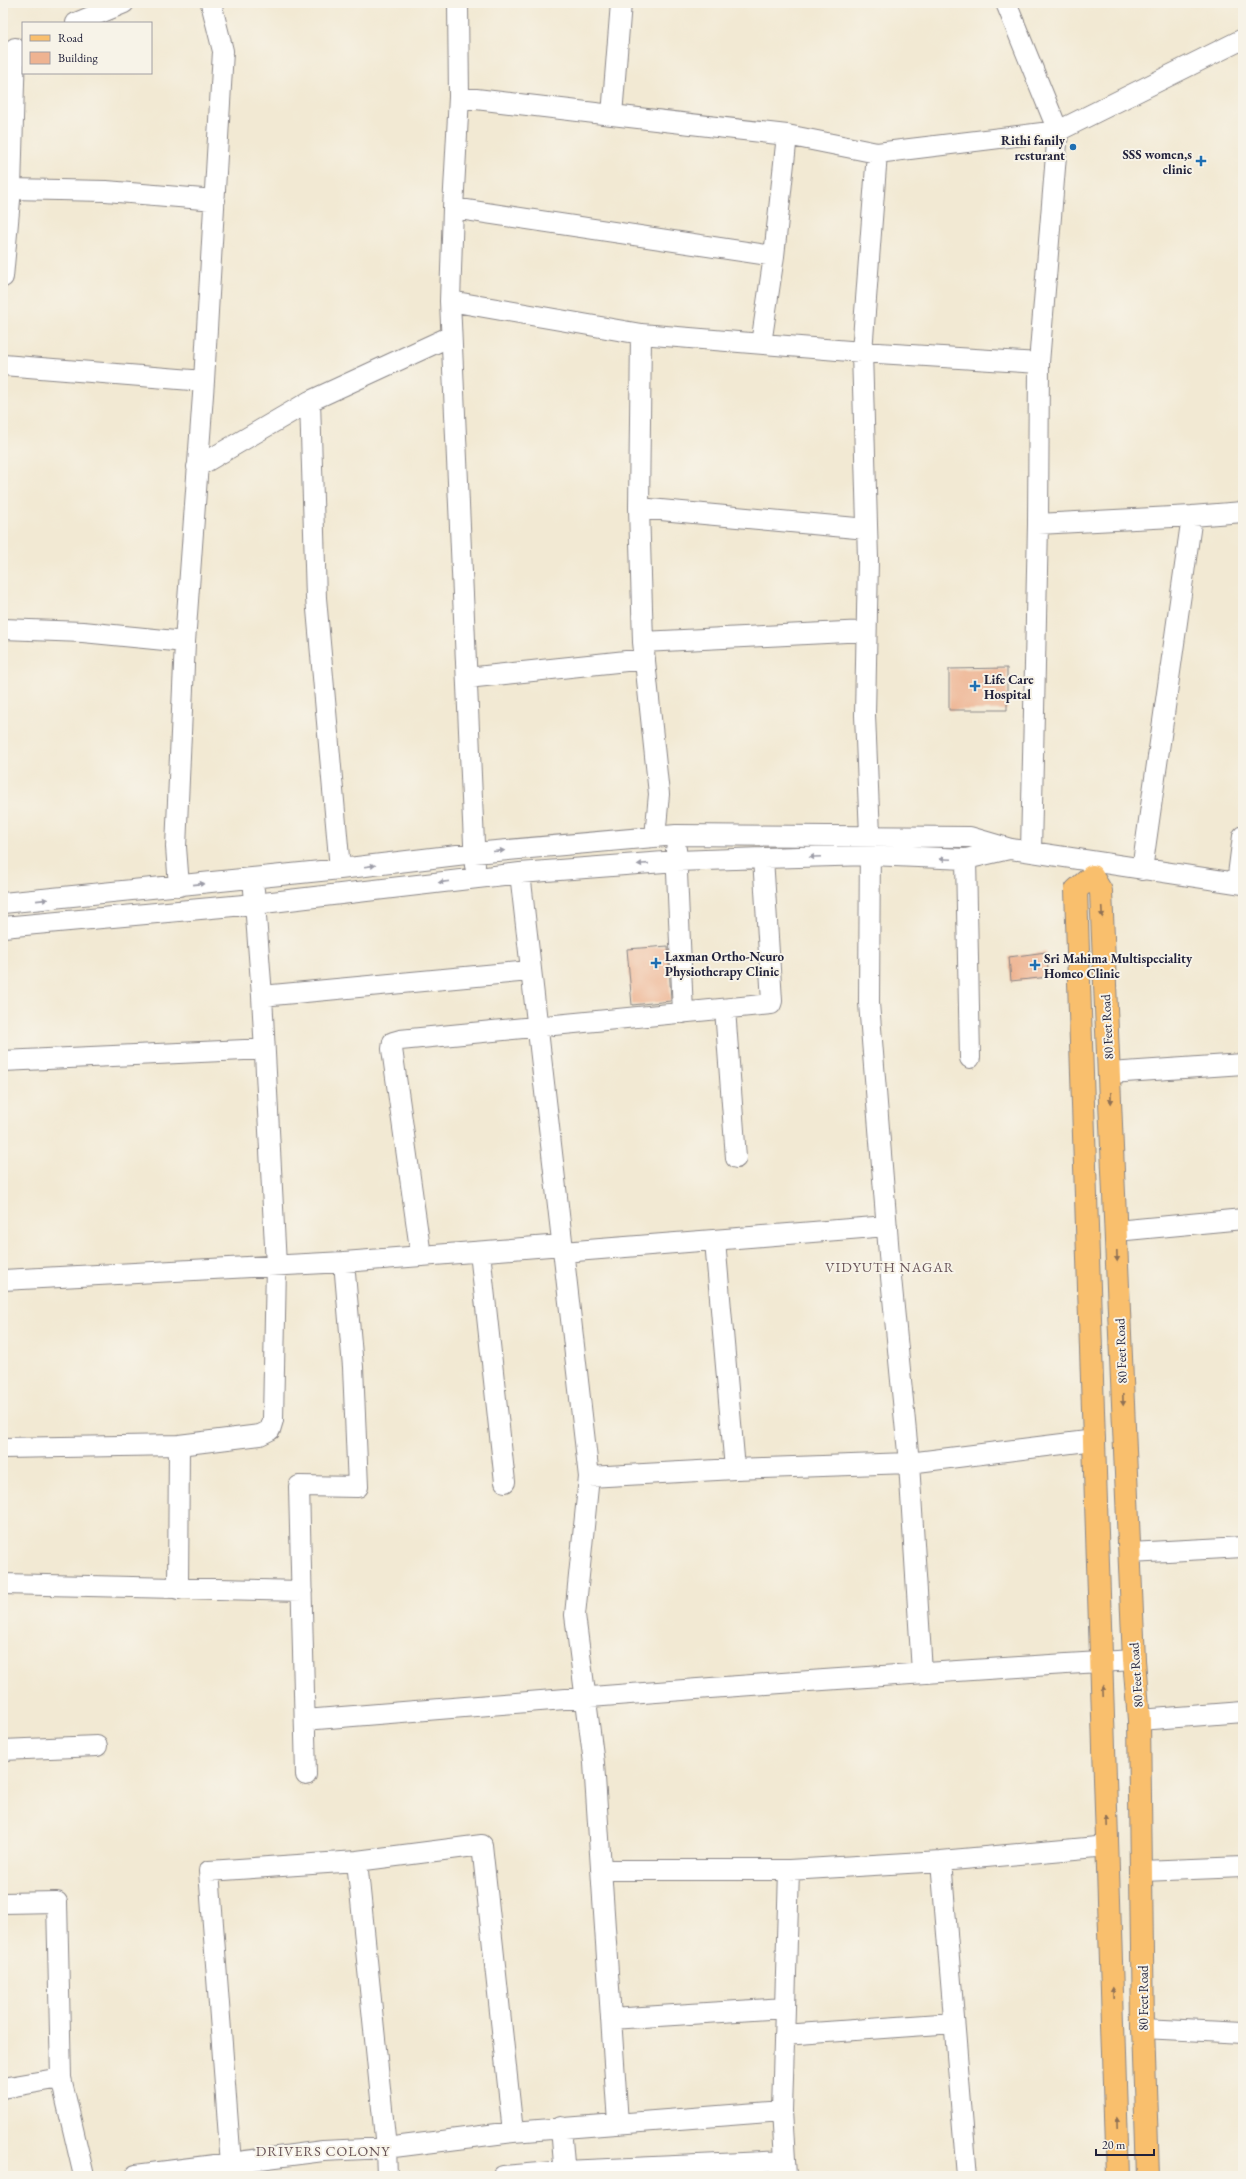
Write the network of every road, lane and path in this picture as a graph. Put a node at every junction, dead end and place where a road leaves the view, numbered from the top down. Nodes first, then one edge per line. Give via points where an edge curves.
1 (124, 3) edge
2 (211, 3) edge
3 (458, 3) edge
4 (621, 3) edge
5 (1006, 3) edge
6 (78, 22) edge
7 (1243, 39) edge
8 (14, 49) edge
9 (460, 97) junction
10 (612, 115) junction
11 (1058, 131) junction
12 (786, 135) junction
13 (877, 153) junction
14 (7, 168) edge
15 (11, 189) junction
16 (215, 200) junction
17 (452, 208) junction
18 (774, 256) junction
19 (3, 277) edge
20 (450, 301) junction
21 (641, 334) junction
22 (451, 336) junction
23 (761, 344) junction
24 (862, 352) junction
25 (1039, 363) junction
26 (3, 365) edge
27 (204, 381) junction
28 (310, 401) junction
29 (198, 467) junction
30 (639, 508) junction
31 (1243, 512) edge
32 (1192, 516) junction
33 (1038, 524) junction
34 (867, 529) junction
35 (3, 629) edge
36 (866, 631) junction
37 (185, 642) junction
38 (644, 651) junction
39 (468, 678) junction
40 (676, 835) junction
41 (870, 835) junction
42 (1243, 836) edge
43 (655, 837) junction
44 (1011, 849) junction
45 (1031, 851) junction
46 (474, 853) junction
47 (870, 855) junction
48 (763, 858) junction
49 (966, 859) junction
50 (677, 861) junction
51 (1091, 868) junction
52 (340, 870) junction
53 (1142, 870) junction
54 (520, 873) junction
55 (253, 878) junction
56 (476, 878) junction
57 (1240, 884) edge
58 (179, 886) junction
59 (3, 904) edge
60 (255, 904) junction
61 (3, 927) edge
62 (530, 971) junction
63 (262, 996) junction
64 (725, 1009) junction
65 (683, 1013) junction
66 (537, 1028) junction
67 (264, 1049) junction
68 (970, 1058) dead end
69 (3, 1061) edge
70 (1243, 1064) edge
71 (1110, 1073) junction
72 (736, 1158) dead end
73 (1243, 1219) edge
74 (887, 1226) junction
75 (1116, 1231) junction
76 (715, 1241) junction
77 (563, 1248) junction
78 (480, 1252) junction
79 (421, 1256) junction
80 (344, 1262) junction
81 (276, 1265) junction
82 (3, 1280) edge
83 (1095, 1440) junction
84 (179, 1445) junction
85 (3, 1448) edge
86 (909, 1463) junction
87 (735, 1468) junction
88 (590, 1477) junction
89 (504, 1482) dead end
90 (1243, 1547) edge
91 (1130, 1553) junction
92 (3, 1584) edge
93 (178, 1589) junction
94 (302, 1591) junction
95 (1134, 1660) junction
96 (1102, 1662) junction
97 (922, 1672) junction
98 (585, 1697) junction
99 (1243, 1712) edge
100 (305, 1720) junction
101 (1139, 1720) junction
102 (97, 1746) dead end
103 (3, 1750) edge
104 (306, 1774) dead end
105 (1108, 1846) junction
106 (358, 1861) junction
107 (941, 1861) junction
108 (1243, 1867) edge
109 (601, 1870) junction
110 (789, 1870) junction
111 (1142, 1871) junction
112 (3, 1903) edge
113 (785, 2008) junction
114 (611, 2019) junction
115 (954, 2023) junction
116 (1143, 2028) junction
117 (1243, 2033) edge
118 (784, 2035) junction
119 (61, 2078) junction
120 (3, 2088) edge
121 (782, 2111) junction
122 (618, 2123) junction
123 (561, 2127) junction
124 (513, 2132) junction
125 (386, 2148) junction
126 (232, 2164) junction
127 (785, 2168) edge
128 (565, 2173) edge
129 (136, 2175) dead end
130 (84, 2176) edge
131 (387, 2176) edge
132 (503, 2176) edge
133 (967, 2176) edge
134 (1118, 2176) edge
135 (1148, 2176) edge

1 - 6 street
2 - 16 street via 224,51
3 - 9 street
4 - 10 street
5 - 11 street
7 - 11 street
8 - 14 street
9 - 10 street
9 - 17 street
10 - 12 street
11 - 13 street
11 - 25 street
12 - 13 street
12 - 18 street
13 - 24 street
14 - 15 street
15 - 16 street via 106,191
15 - 19 street
16 - 27 street
17 - 18 street
17 - 20 street
18 - 23 street
20 - 21 street
20 - 22 street
21 - 23 street
21 - 30 street
22 - 28 street
22 - 39 street
23 - 24 street
24 - 25 street
24 - 34 street
25 - 33 street
26 - 27 street
27 - 29 street
28 - 29 street
28 - 52 street via 316,598
29 - 37 street
30 - 34 street
30 - 38 street
31 - 32 street
32 - 33 street
32 - 53 street
33 - 45 street
34 - 36 street
35 - 37 street via 83,632
36 - 38 street
36 - 41 street via 865,715
37 - 58 street via 176,847
38 - 39 street
38 - 43 street via 659,794
39 - 46 street
40 - 41 street
40 - 43 street
40 - 50 street
41 - 44 street via 970,837
41 - 47 street
42 - 57 street
46 -> 43 street
44 - 45 street
44 - 49 street
45 - 51 street
52 -> 46 street
46 - 56 street
47 -> 48 street
49 -> 47 street
47 - 74 street via 869,1003
48 - 50 street
48 - 64 street via 772,1001 768,1004
49 - 68 street
50 -> 54 street
50 - 65 street
51 - 53 street
51 -> 71 main road, 80 Feet Road via 1101,890
51 - 83 main road, 80 Feet Road via 1076,890
52 - 55 street
53 - 57 street
54 - 56 street
54 - 62 street
58 -> 55 street
55 - 60 street
56 -> 60 street
59 -> 58 street
60 - 61 street
60 - 63 street
62 - 63 street
62 - 66 street
63 - 67 street
64 - 65 street
64 - 72 street
65 - 66 street
66 - 77 street
66 - 79 street via 394,1042 392,1049
67 - 69 street
67 - 81 street
70 - 71 street
71 -> 75 main road, 80 Feet Road
73 - 75 street
74 - 76 street
74 - 86 street
75 -> 91 main road, 80 Feet Road
76 - 77 street
76 - 87 street
77 - 78 street
77 - 88 street
78 - 79 street
78 - 89 street
79 - 80 street
80 - 81 street
80 - 94 street via 353,1367 358,1486 299,1486
81 - 82 street
81 - 84 street via 273,1420 270,1430 260,1435
83 - 86 street
83 - 96 main road, 80 Feet Road
84 - 85 street
84 - 93 street
86 - 87 street
86 - 97 street
87 - 88 street
88 - 98 street via 575,1615
90 - 91 street
91 - 95 main road, 80 Feet Road
92 - 93 street
93 - 94 street
94 - 100 street
95 - 96 street
95 - 101 main road, 80 Feet Road
96 - 97 street
105 -> 96 main road, 80 Feet Road
97 - 98 street
98 - 100 street
98 - 109 street via 594,1763
99 - 101 street
100 - 104 street
101 - 111 main road, 80 Feet Road
102 - 103 street
105 - 107 street
134 -> 105 main road, 80 Feet Road
106 - 124 street via 482,1845
106 - 125 street
106 - 126 street via 209,1871
107 - 110 street
107 - 115 street
108 - 111 street
109 - 110 street
109 - 114 street
110 - 113 street
111 - 116 main road, 80 Feet Road
112 - 119 street via 57,1902
113 - 114 street
113 - 118 street
114 - 122 street
115 - 118 street
115 - 133 street
116 - 117 street
116 - 135 main road, 80 Feet Road
118 - 121 street
119 - 120 street
119 - 130 street
121 - 122 street
121 - 127 street
122 - 123 street
123 - 124 street
123 - 128 street
124 - 125 street
125 - 126 street via 323,2151
125 - 131 street
126 - 129 street
127 - 128 street
128 - 132 street

